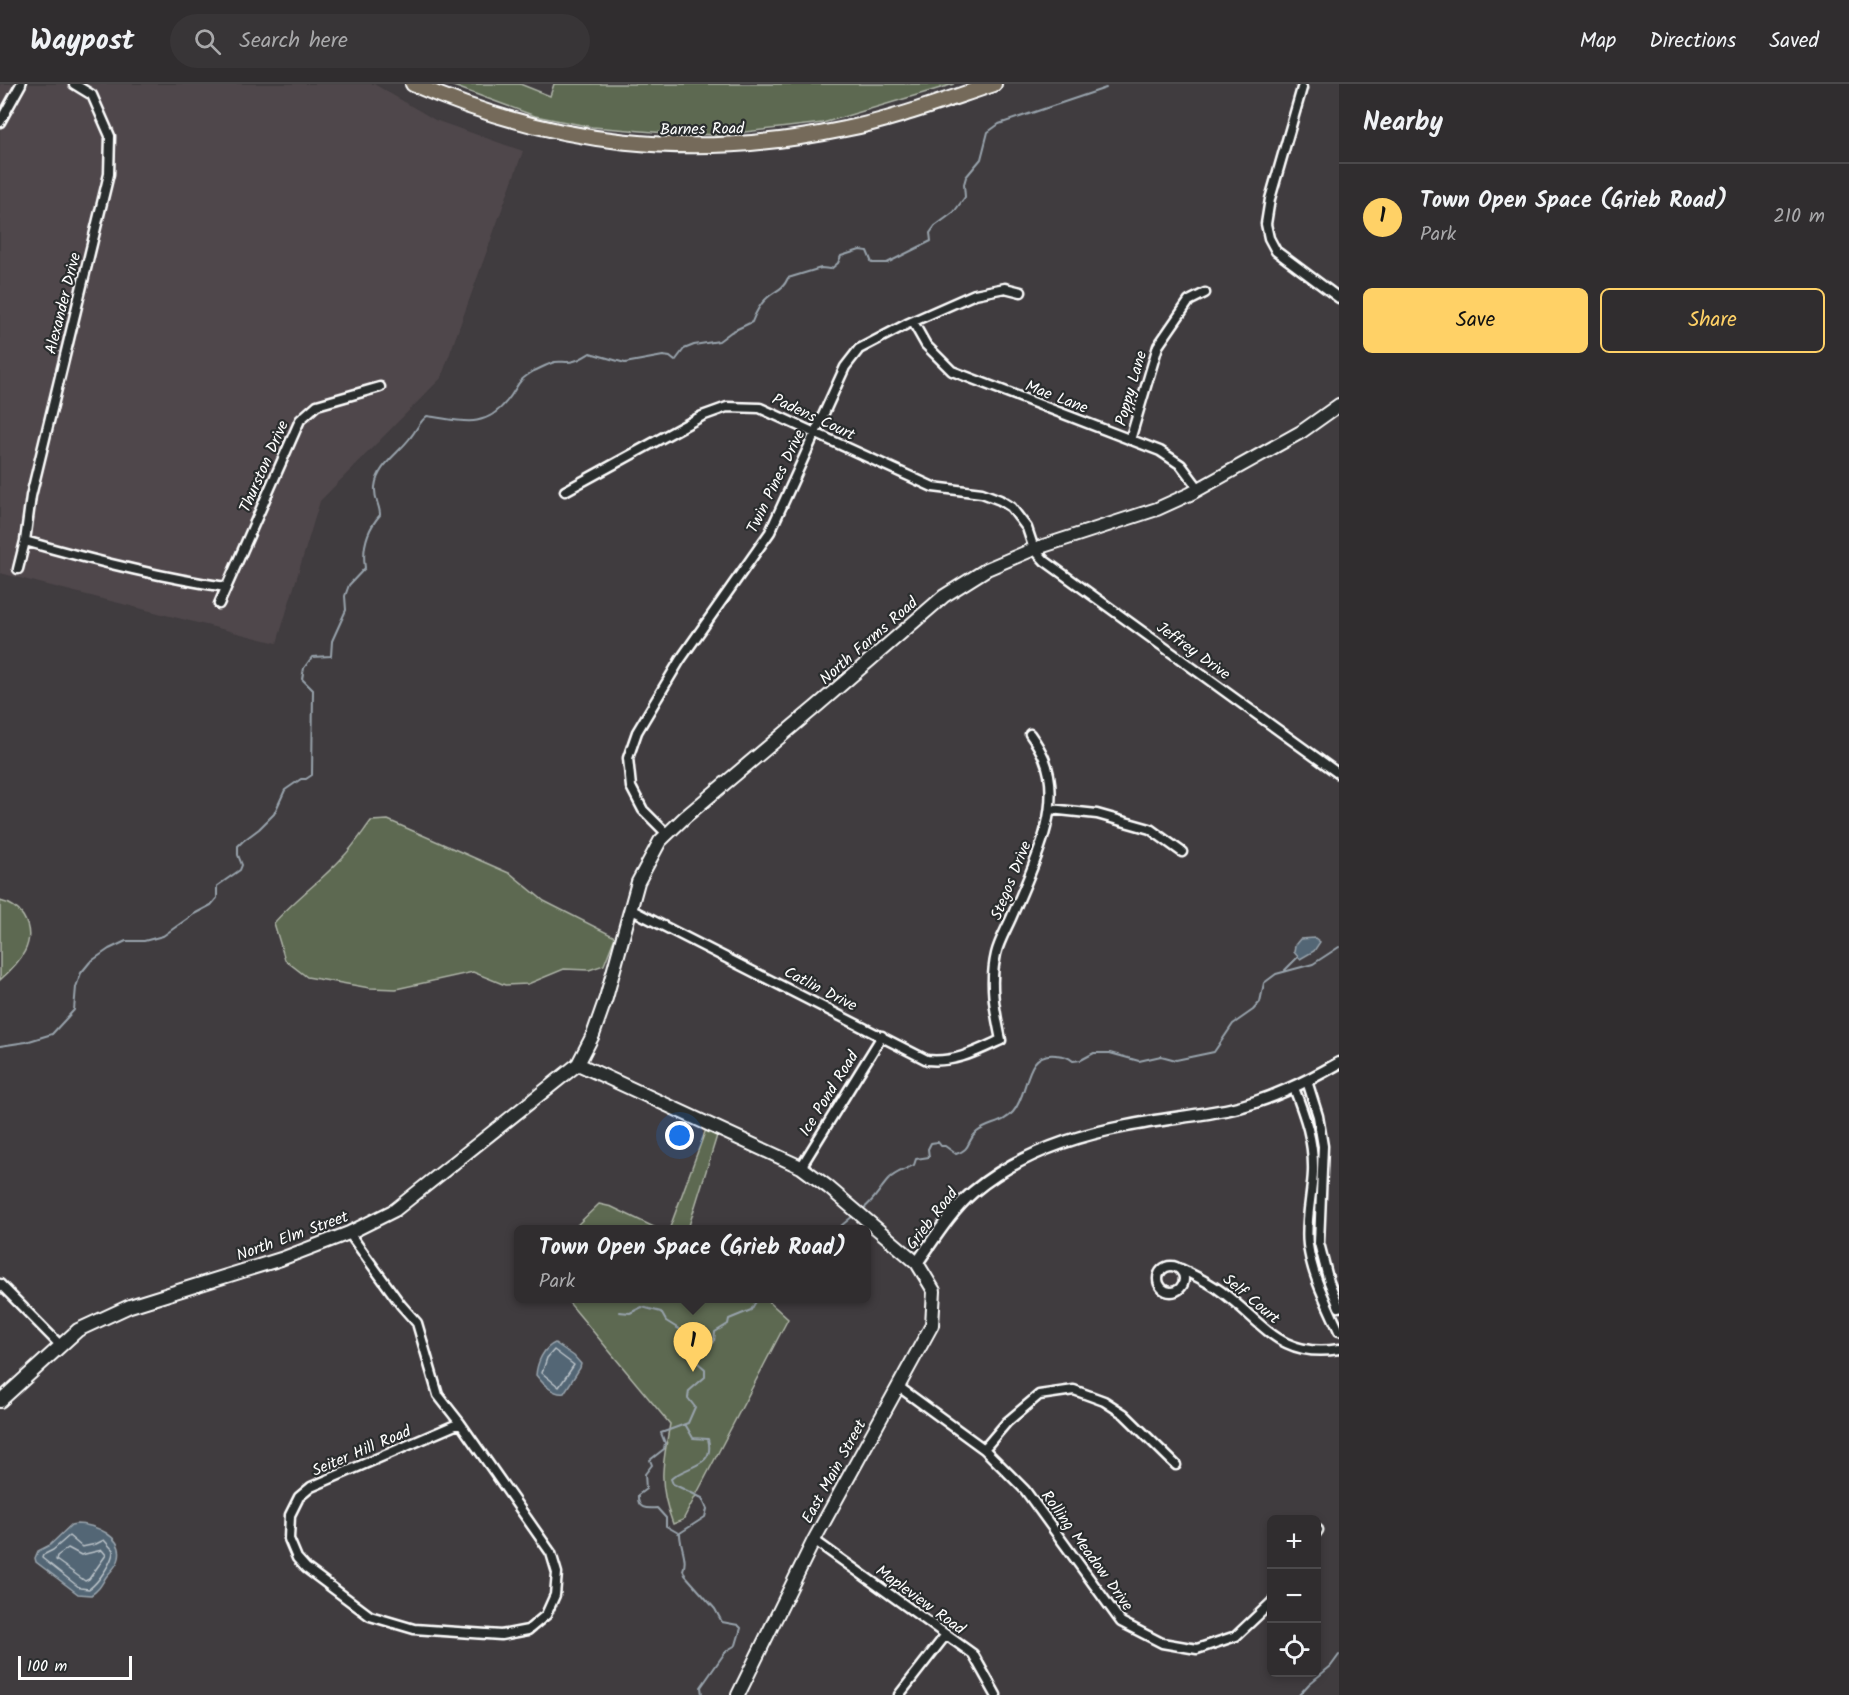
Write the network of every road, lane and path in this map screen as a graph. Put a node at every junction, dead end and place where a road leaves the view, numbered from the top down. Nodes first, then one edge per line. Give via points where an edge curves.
1 (21, 84) edge
2 (75, 84) edge
3 (413, 84) edge
4 (994, 84) edge
5 (1302, 88) dead end
6 (0, 122) edge
7 (1021, 292) dead end
8 (1205, 293) dead end
9 (1339, 298) edge
10 (913, 321) junction
11 (380, 387) dead end
12 (1339, 405) edge
13 (814, 434) junction
14 (1130, 440) junction
15 (1198, 489) junction
16 (565, 491) dead end
17 (25, 541) junction
18 (1034, 549) junction
19 (18, 569) dead end
20 (226, 587) junction
21 (219, 604) dead end
22 (1030, 734) dead end
23 (1339, 774) edge
24 (1050, 809) junction
25 (667, 834) junction
26 (1182, 852) dead end
27 (630, 909) junction
28 (882, 1036) junction
29 (1002, 1040) joint
30 (1339, 1063) edge
31 (578, 1064) junction
32 (1307, 1081) junction
33 (1294, 1088) junction
34 (801, 1167) junction
35 (349, 1233) junction
36 (917, 1263) junction
37 (1181, 1269) dead end
38 (0, 1284) edge
39 (1339, 1307) edge
40 (1339, 1330) edge
41 (60, 1345) junction
42 (1339, 1349) edge
43 (899, 1387) junction
44 (0, 1401) edge
45 (460, 1423) junction
46 (984, 1449) junction
47 (1176, 1465) dead end
48 (814, 1540) junction
49 (1267, 1607) edge
50 (945, 1636) junction
51 (738, 1695) edge
52 (899, 1695) edge
53 (996, 1695) edge

1 - 6 street
2 - 17 street, Alexander Drive via 92,95 110,136 109,174 31,496
3 - 4 main road, Barnes Road via 500,117 561,133 632,144 697,147 745,145 847,129
5 - 9 street via 1269,199 1267,232 1276,251
7 - 10 street, Twin Pines Drive via 1005,288 975,294
8 - 14 street, Poppy Lane via 1189,301 1158,346
10 - 13 street, Twin Pines Drive via 859,349 845,367
10 - 14 street, Mae Lane via 926,345 952,371
11 - 20 street, Thurston Drive via 317,405 300,420
12 - 15 main road, North Farms Road via 1301,432
13 - 16 street, Padens Court via 760,408 727,407 702,416
13 - 18 street, Padens Court via 933,487 982,493 1000,500 1011,507 1027,528
13 - 25 street, Twin Pines Drive via 770,532 680,660 637,732 628,758 631,787 643,810
14 - 15 street, Mae Lane via 1160,451 1181,465
15 - 18 main road, North Farms Road via 1157,509
17 - 19 street, Alexander Drive
17 - 20 street via 106,565
18 - 23 street, Jeffrey Drive via 1045,561
18 - 25 main road, North Farms Road via 987,569 944,596
20 - 21 street, Thurston Drive
22 - 24 street, Stegos Drive via 1044,758 1050,779
24 - 26 street via 1096,814 1150,829
24 - 29 street, Stegos Drive via 1036,862 996,952 992,980
25 - 27 main road, North Farms Road via 638,882
27 - 28 street, Catlin Drive
27 - 31 main road, North Farms Road via 606,998
28 - 29 street, Catlin Drive via 927,1060 943,1061
28 - 34 street, Ice Pond Road
30 - 32 street, Grieb Road
31 - 34 main road, Grieb Road
31 - 35 main road, North Elm Street via 395,1210
32 - 33 street, Grieb Road
32 - 39 street via 1323,1146 1319,1243
33 - 36 street, Grieb Road via 1231,1109 1082,1136 1031,1156 972,1193
33 - 40 street via 1312,1145 1308,1243 1314,1277
34 - 36 main road, Grieb Road
35 - 41 main road, North Elm Street via 281,1259 130,1306 78,1330
35 - 45 street, Seiter Hill Road via 417,1323 438,1395
36 - 43 main road, East Main Street via 934,1291 932,1325
37 - 42 street, Self Court via 1224,1293 1268,1333 1292,1347
38 - 41 street
41 - 44 main road, North Elm Street
43 - 46 street, Rolling Meadow Drive
43 - 48 main road, East Main Street
45 - 45 street, Seiter Hill Road via 551,1553 557,1573 555,1595 546,1615 528,1630 501,1635 414,1629 370,1616 306,1568 297,1558 290,1539 290,1515 299,1497 311,1487
46 - 47 street via 1039,1395 1074,1390 1104,1401 1124,1414
46 - 49 street, Rolling Meadow Drive via 1025,1490 1121,1622 1162,1643 1197,1649 1236,1636
48 - 50 street, Mapleview Road
48 - 51 main road, East Main Street
50 - 52 street
50 - 53 street, Mapleview Road via 973,1654

